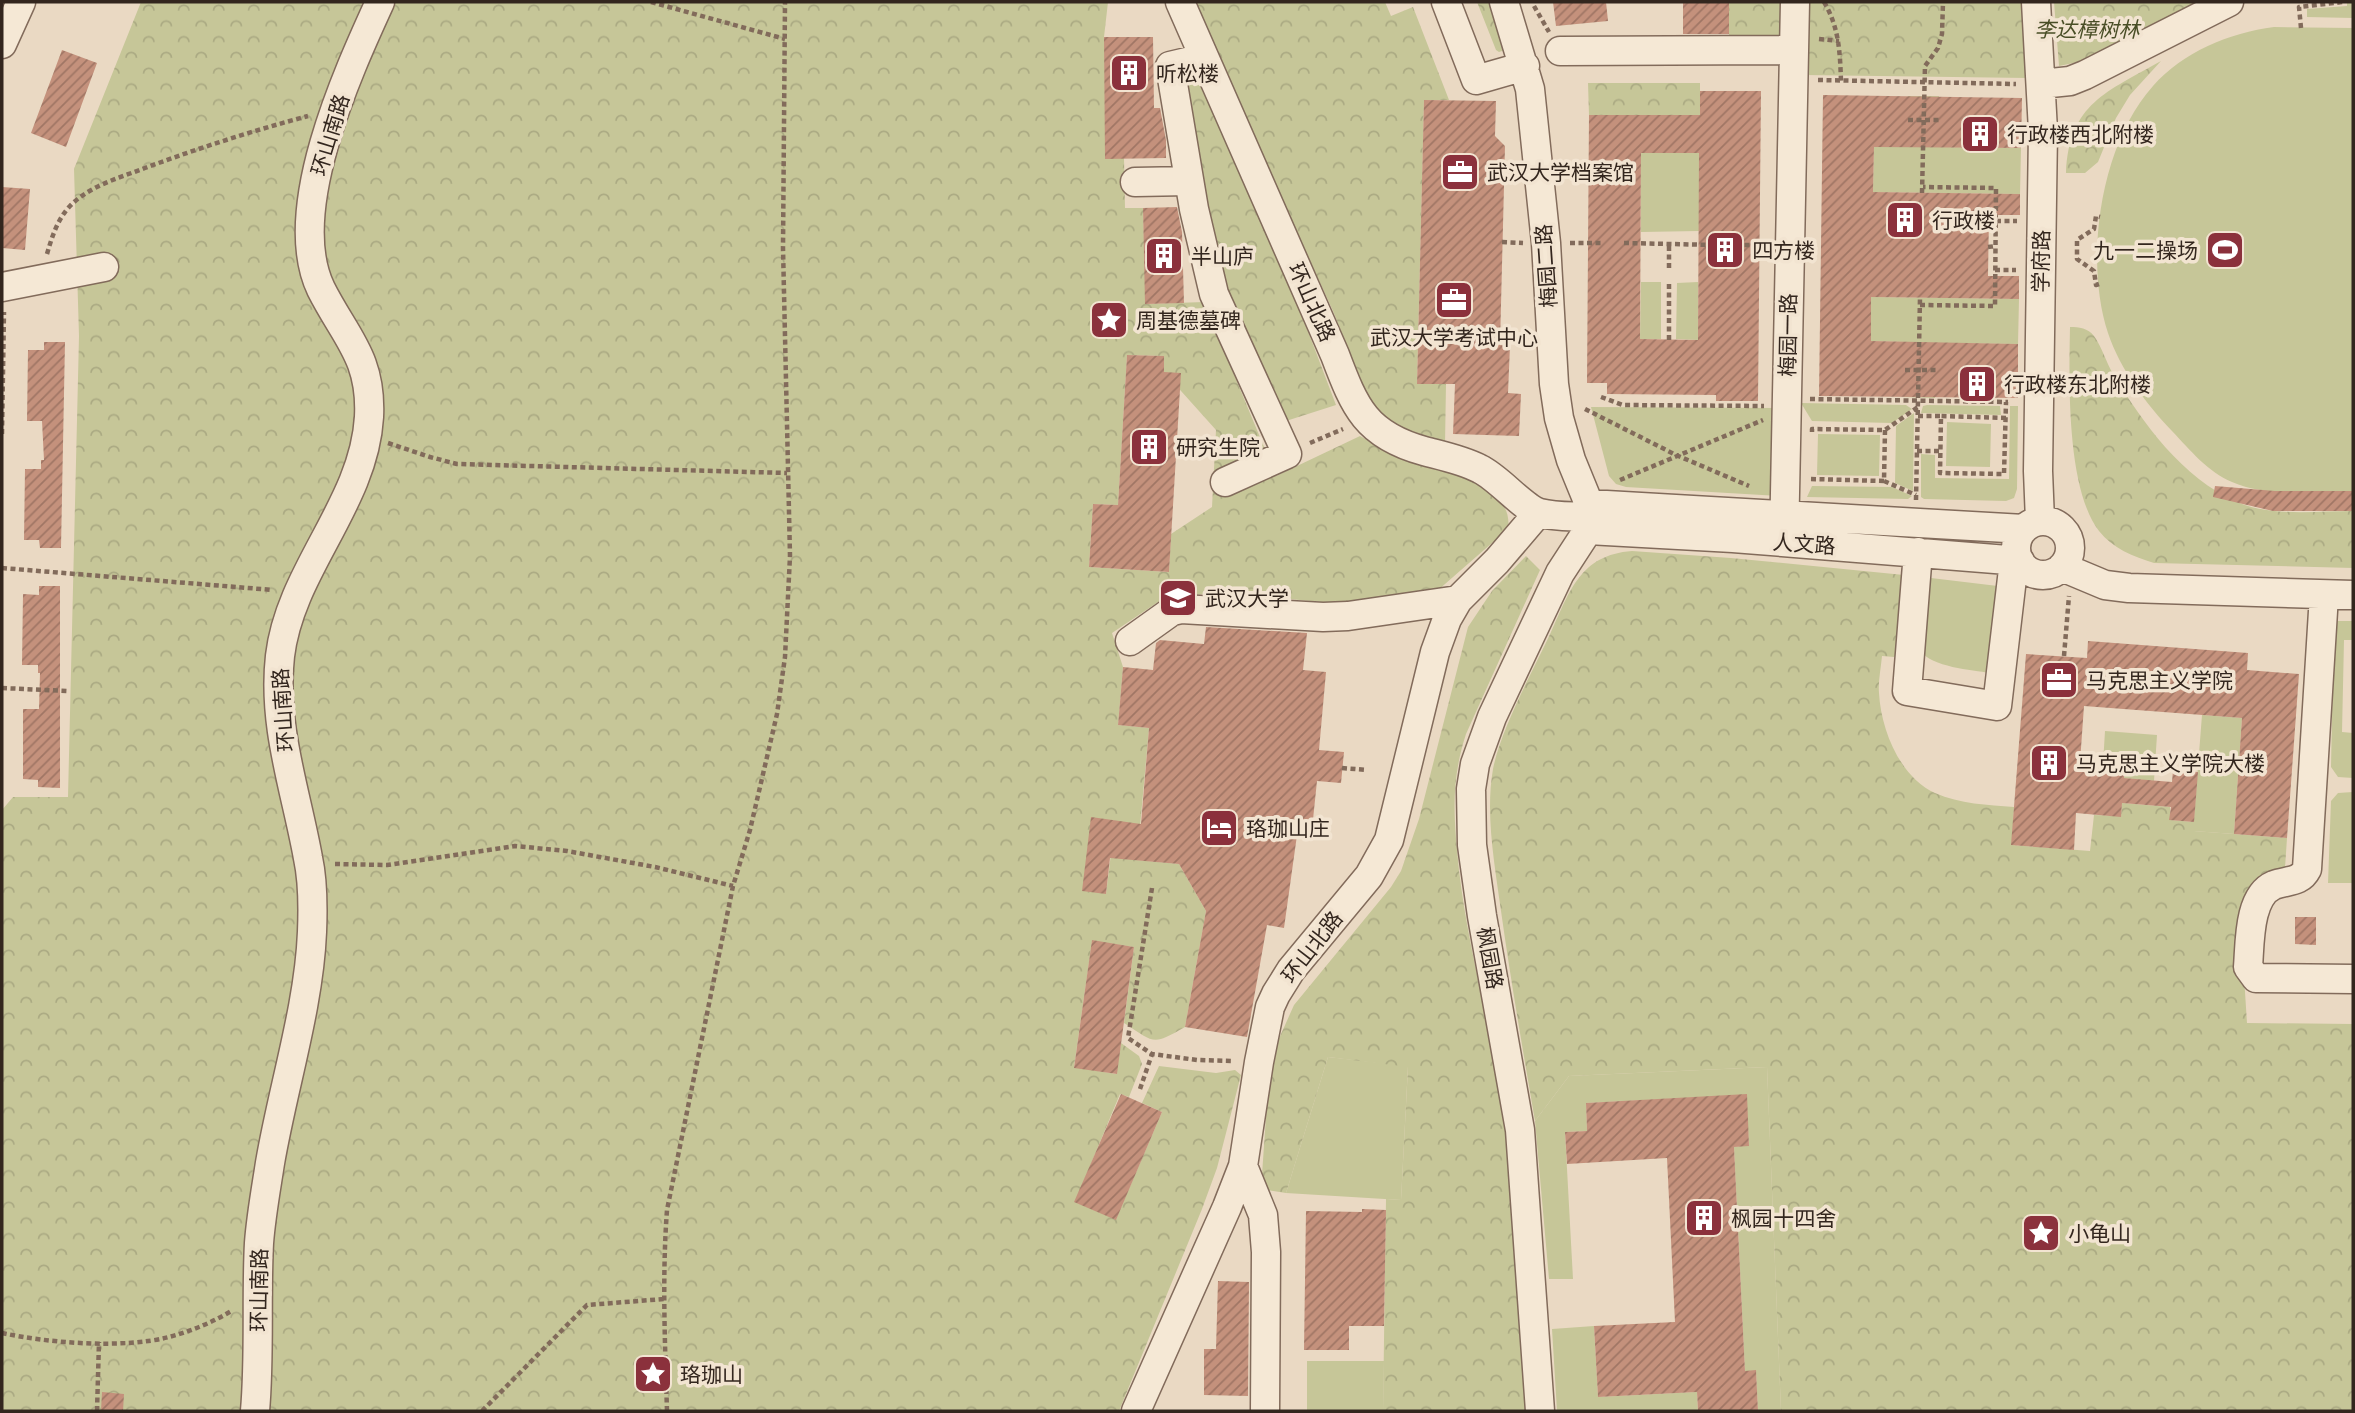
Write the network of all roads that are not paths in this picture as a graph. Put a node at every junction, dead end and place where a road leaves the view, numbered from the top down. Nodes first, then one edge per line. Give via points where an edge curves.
1 (21, 2) edge
2 (380, 2) edge
3 (1180, 2) edge
4 (1446, 2) edge
5 (1504, 2) edge
6 (1795, 2) edge
7 (2036, 2) edge
8 (2229, 2) edge
9 (2, 44) edge
10 (1794, 50) junction
11 (1560, 51) road end
12 (1205, 58) junction
13 (1525, 66) junction
14 (2041, 84) junction
15 (1189, 181) junction
16 (1135, 182) dead end
17 (104, 267) dead end
18 (3, 286) edge
19 (1225, 482) dead end
20 (1538, 513) junction
21 (1589, 517) junction
22 (1785, 520) junction
23 (2032, 525) junction
24 (1918, 552) junction
25 (2017, 561) junction
26 (2067, 569) junction
27 (2324, 595) junction
28 (2353, 595) edge
29 (1458, 600) junction
30 (1130, 641) dead end
31 (2353, 979) edge
32 (1242, 1166) junction
33 (255, 1411) edge
34 (1136, 1411) edge
35 (1265, 1411) edge
36 (1540, 1411) edge

1 - 9 street
2 - 33 street, 环山南路 via 357,52 320,158 309,234 320,288 358,352 368,383 369,413 359,465 298,592 282,644 278,687 284,751 309,862 312,931 309,970 259,1240
3 - 12 street, 环山北路
4 - 13 street via 1476,80
5 - 13 street, 梅园二路
6 - 10 street, 梅园一路
7 - 14 street, 学府路
8 - 14 street via 2085,75
10 - 11 street
10 - 22 street, 梅园一路 via 1798,405
12 - 15 street via 1170,66
12 - 20 street, 环山北路 via 1350,395 1366,419 1398,443 1487,472
13 - 21 street, 梅园二路 via 1546,243 1553,384
14 - 23 street, 学府路 via 2039,457
15 - 16 street
15 - 19 street via 1214,294 1287,454
17 - 18 street
20 - 21 street
20 - 29 street, 环山北路
21 - 22 street, 人文路
21 - 36 street, 枫园路 via 1492,717 1471,789 1472,845 1482,916 1520,1130
22 - 23 street
22 - 24 street, 人文路
23 - 25 street via 2017,544
23 - 26 street via 2058,526 2069,540
24 - 25 street, 人文路
24 - 25 street via 1907,691 1997,706
25 - 26 street via 2040,575
26 - 27 street via 2105,585 2129,588
27 - 28 street
27 - 31 street via 2307,869 2299,879 2270,887 2256,906 2248,967 2256,978
29 - 30 street via 1323,617 1181,609
29 - 32 street, 环山北路 via 1439,638 1389,841 1369,876 1291,970 1270,1007
32 - 34 street, 环山北路
32 - 35 street via 1263,1215

